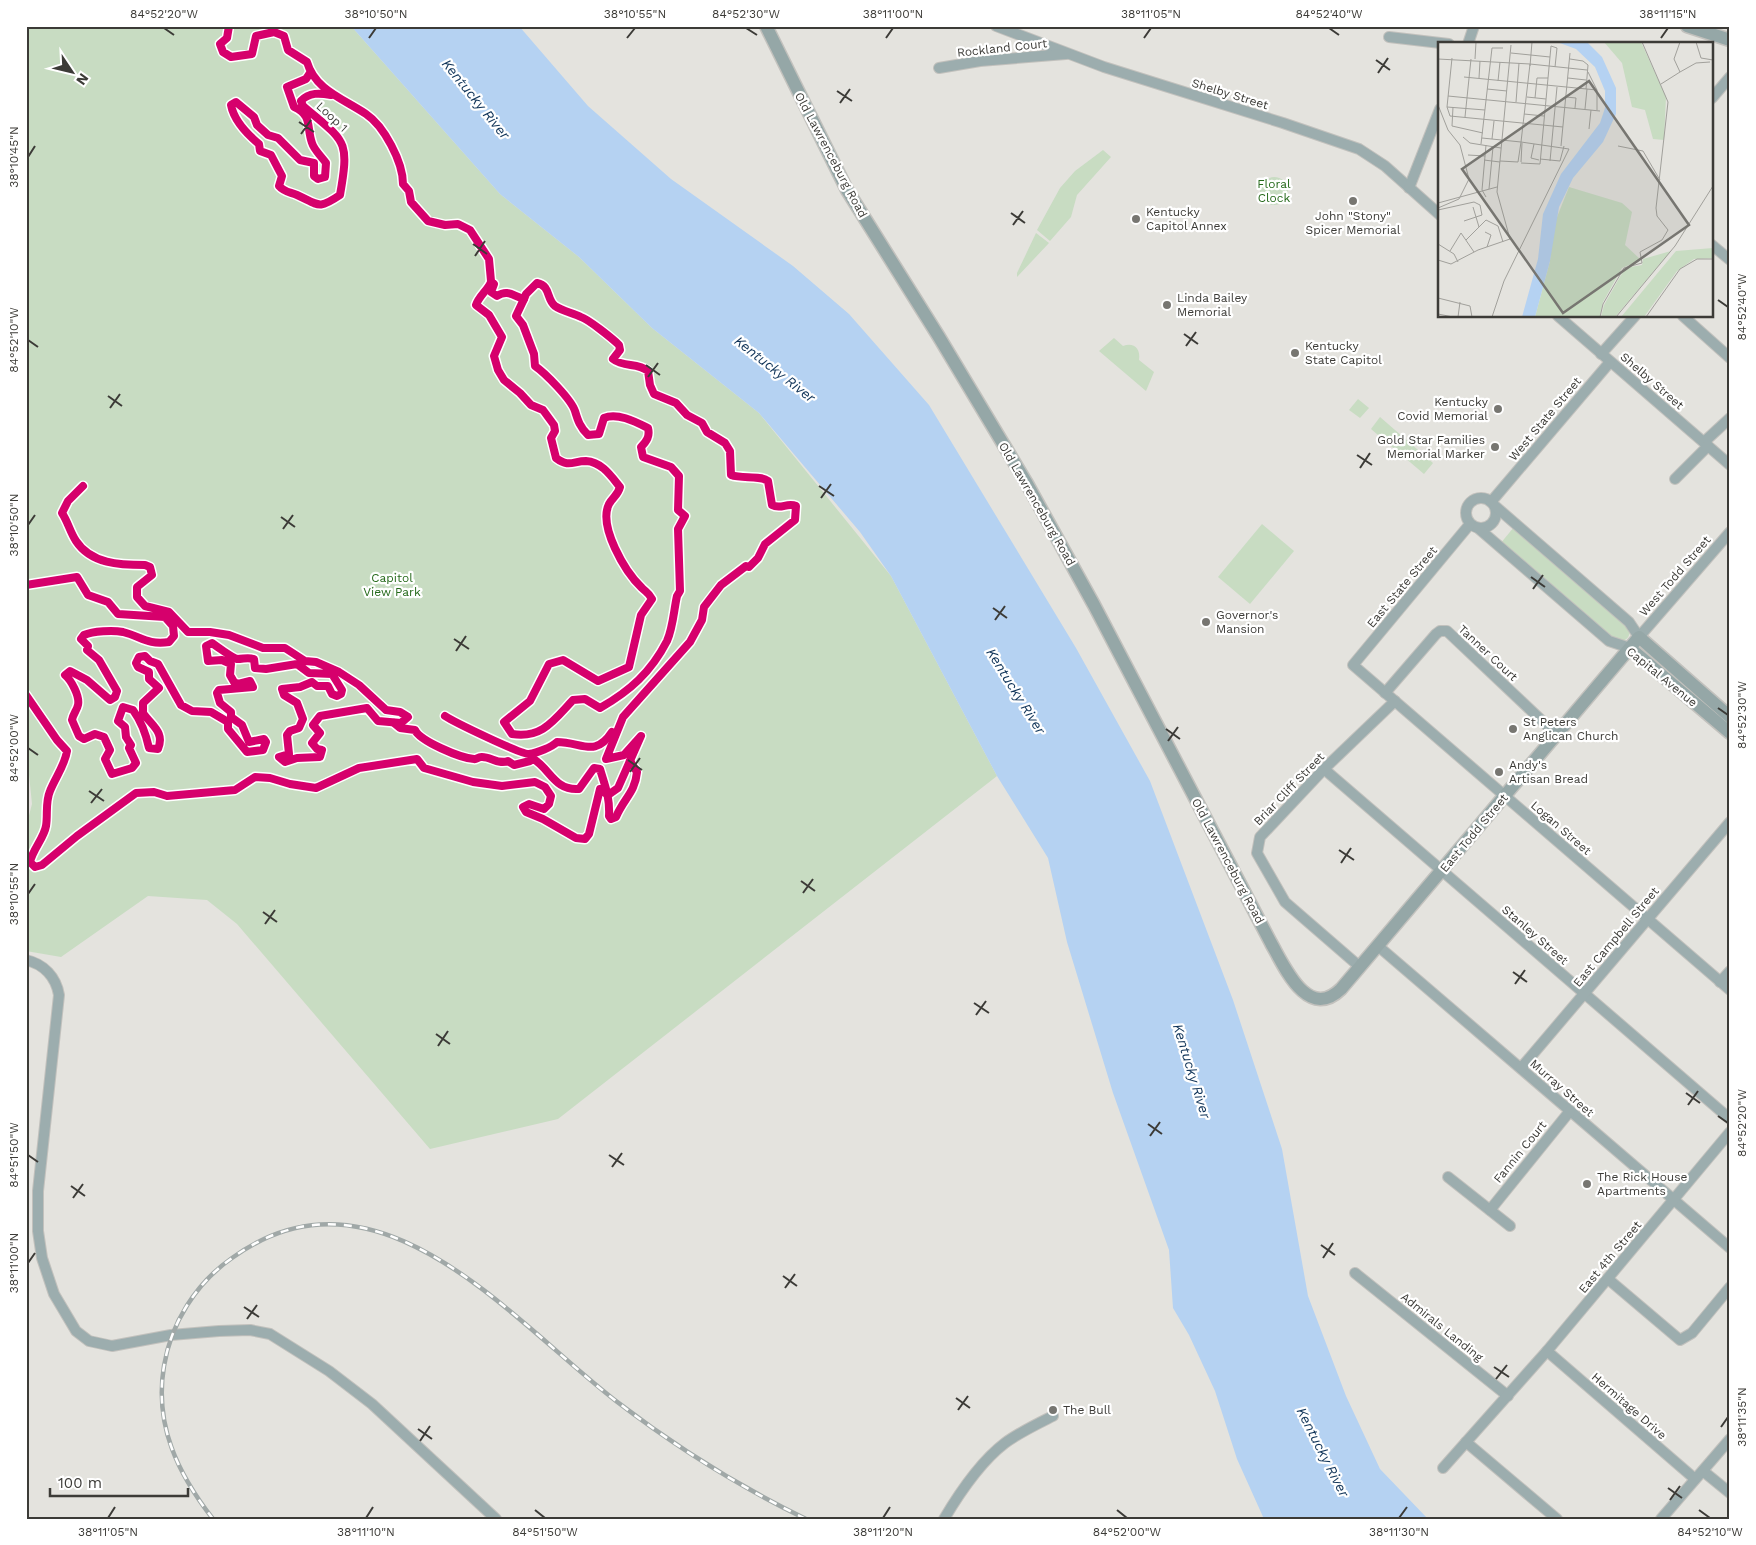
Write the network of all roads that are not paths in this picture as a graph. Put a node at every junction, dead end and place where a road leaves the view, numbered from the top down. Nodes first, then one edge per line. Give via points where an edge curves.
1 (766, 26) edge
2 (996, 26) edge
3 (1474, 26) edge
4 (1688, 26) edge
5 (1389, 36) dead end
6 (1730, 40) edge
7 (1469, 42) edge
8 (1438, 43) edge
9 (1067, 54) junction
10 (939, 68) dead end
11 (1730, 77) edge
12 (1714, 96) edge
13 (1438, 115) edge
14 (1409, 188) junction
15 (1438, 213) edge
16 (1714, 247) edge
17 (1730, 260) edge
18 (1560, 318) edge
19 (1633, 318) edge
20 (1685, 318) edge
21 (1601, 354) junction
22 (1730, 358) edge
23 (1610, 362) junction
24 (1730, 418) edge
25 (1706, 444) junction
26 (1730, 465) edge
27 (1675, 479) dead end
28 (1493, 504) junction
29 (1474, 526) junction
30 (1730, 532) edge
31 (1639, 637) junction
32 (1630, 648) junction
33 (1353, 665) joint
34 (1385, 693) junction
35 (1395, 701) junction
36 (1730, 716) edge
37 (1730, 733) edge
38 (1556, 734) junction
39 (1324, 769) junction
40 (1505, 796) junction
41 (1730, 822) edge
42 (1442, 871) junction
43 (1648, 919) junction
44 (1378, 946) junction
45 (26, 960) edge
46 (1360, 967) junction
47 (1730, 971) edge
48 (1720, 982) junction
49 (1298, 986) joint
50 (1730, 990) edge
51 (1584, 994) junction
52 (1521, 1068) junction
53 (1570, 1111) junction
54 (1730, 1119) edge
55 (1730, 1132) edge
56 (1448, 1178) dead end
57 (1673, 1199) junction
58 (1490, 1210) junction
59 (1510, 1226) dead end
60 (1730, 1248) edge
61 (1355, 1273) dead end
62 (1608, 1279) junction
63 (1730, 1287) edge
64 (1547, 1351) junction
65 (1508, 1396) junction
66 (1053, 1416) dead end
67 (1730, 1439) edge
68 (1466, 1442) junction
69 (1443, 1468) dead end
70 (1702, 1470) junction
71 (1695, 1479) junction
72 (1730, 1493) edge
73 (496, 1519) edge
74 (944, 1519) edge
75 (1557, 1519) edge
76 (1661, 1519) edge

1 - 49 main road, Old Lawrenceburg Road via 846,190 1026,482 1271,943
2 - 9 street, Shelby Street
3 - 7 street
4 - 6 main road
5 - 8 street
9 - 10 street, Rockland Court via 966,62
9 - 14 street, Shelby Street via 1350,146 1373,157
11 - 12 street
13 - 14 street
14 - 15 street, Shelby Street
16 - 17 street
18 - 21 street, Shelby Street
19 - 21 street
20 - 22 street
21 - 23 street, Shelby Street
23 - 25 street, Shelby Street
23 - 28 street, West State Street
24 - 25 street
25 - 26 street, Shelby Street
25 - 27 street
28 - 29 street via 1496,516 1491,524
28 - 29 street via 1482,498 1470,502 1466,514
28 - 31 street, Capital Avenue via 1629,622
29 - 32 street, Capital Avenue via 1609,641
29 - 33 street, East State Street
30 - 31 street, West Todd Street
31 - 32 main road, East Todd Street
31 - 36 main road, Capital Avenue
32 - 37 main road, Capital Avenue
32 - 38 main road, East Todd Street
33 - 34 street, Logan Street
34 - 35 street, Logan Street
34 - 38 street, Tanner Court via 1436,634 1447,631
35 - 39 street, Briar Cliff Street
35 - 40 street, Logan Street
38 - 40 main road, East Todd Street
39 - 42 street, Stanley Street
39 - 46 street, Briar Cliff Street via 1260,837 1257,853 1285,902
40 - 42 main road, East Todd Street
40 - 43 street, Logan Street
41 - 43 street, East Campbell Street
42 - 44 main road, East Todd Street
42 - 51 street, Stanley Street
43 - 48 street, Logan Street
43 - 51 street, East Campbell Street
44 - 46 main road, East Todd Street
44 - 52 street, Murray Street
45 - 73 street via 50,974 59,995 38,1191 38,1231 48,1276 76,1331 89,1341 112,1346 218,1331 250,1330 270,1334 329,1371 372,1404
46 - 49 main road, East Todd Street via 1333,997 1325,1000 1308,996
47 - 48 street
48 - 50 street, Logan Street
51 - 52 street, East Campbell Street
51 - 54 street, Stanley Street
52 - 53 street, Murray Street
53 - 57 street, Murray Street
53 - 58 street, Fannin Court
55 - 57 street, East 4th Street
56 - 58 street
57 - 60 street, Murray Street
57 - 62 street, East 4th Street
58 - 59 street
61 - 65 street, Admirals Landing
62 - 63 street via 1680,1340 1692,1333
62 - 64 street, East 4th Street
64 - 65 street, East 4th Street
64 - 71 street, Hermitage Drive
65 - 68 street
66 - 74 street via 996,1451
67 - 70 street
68 - 69 street
68 - 75 street
70 - 71 street
70 - 72 street
71 - 76 street

